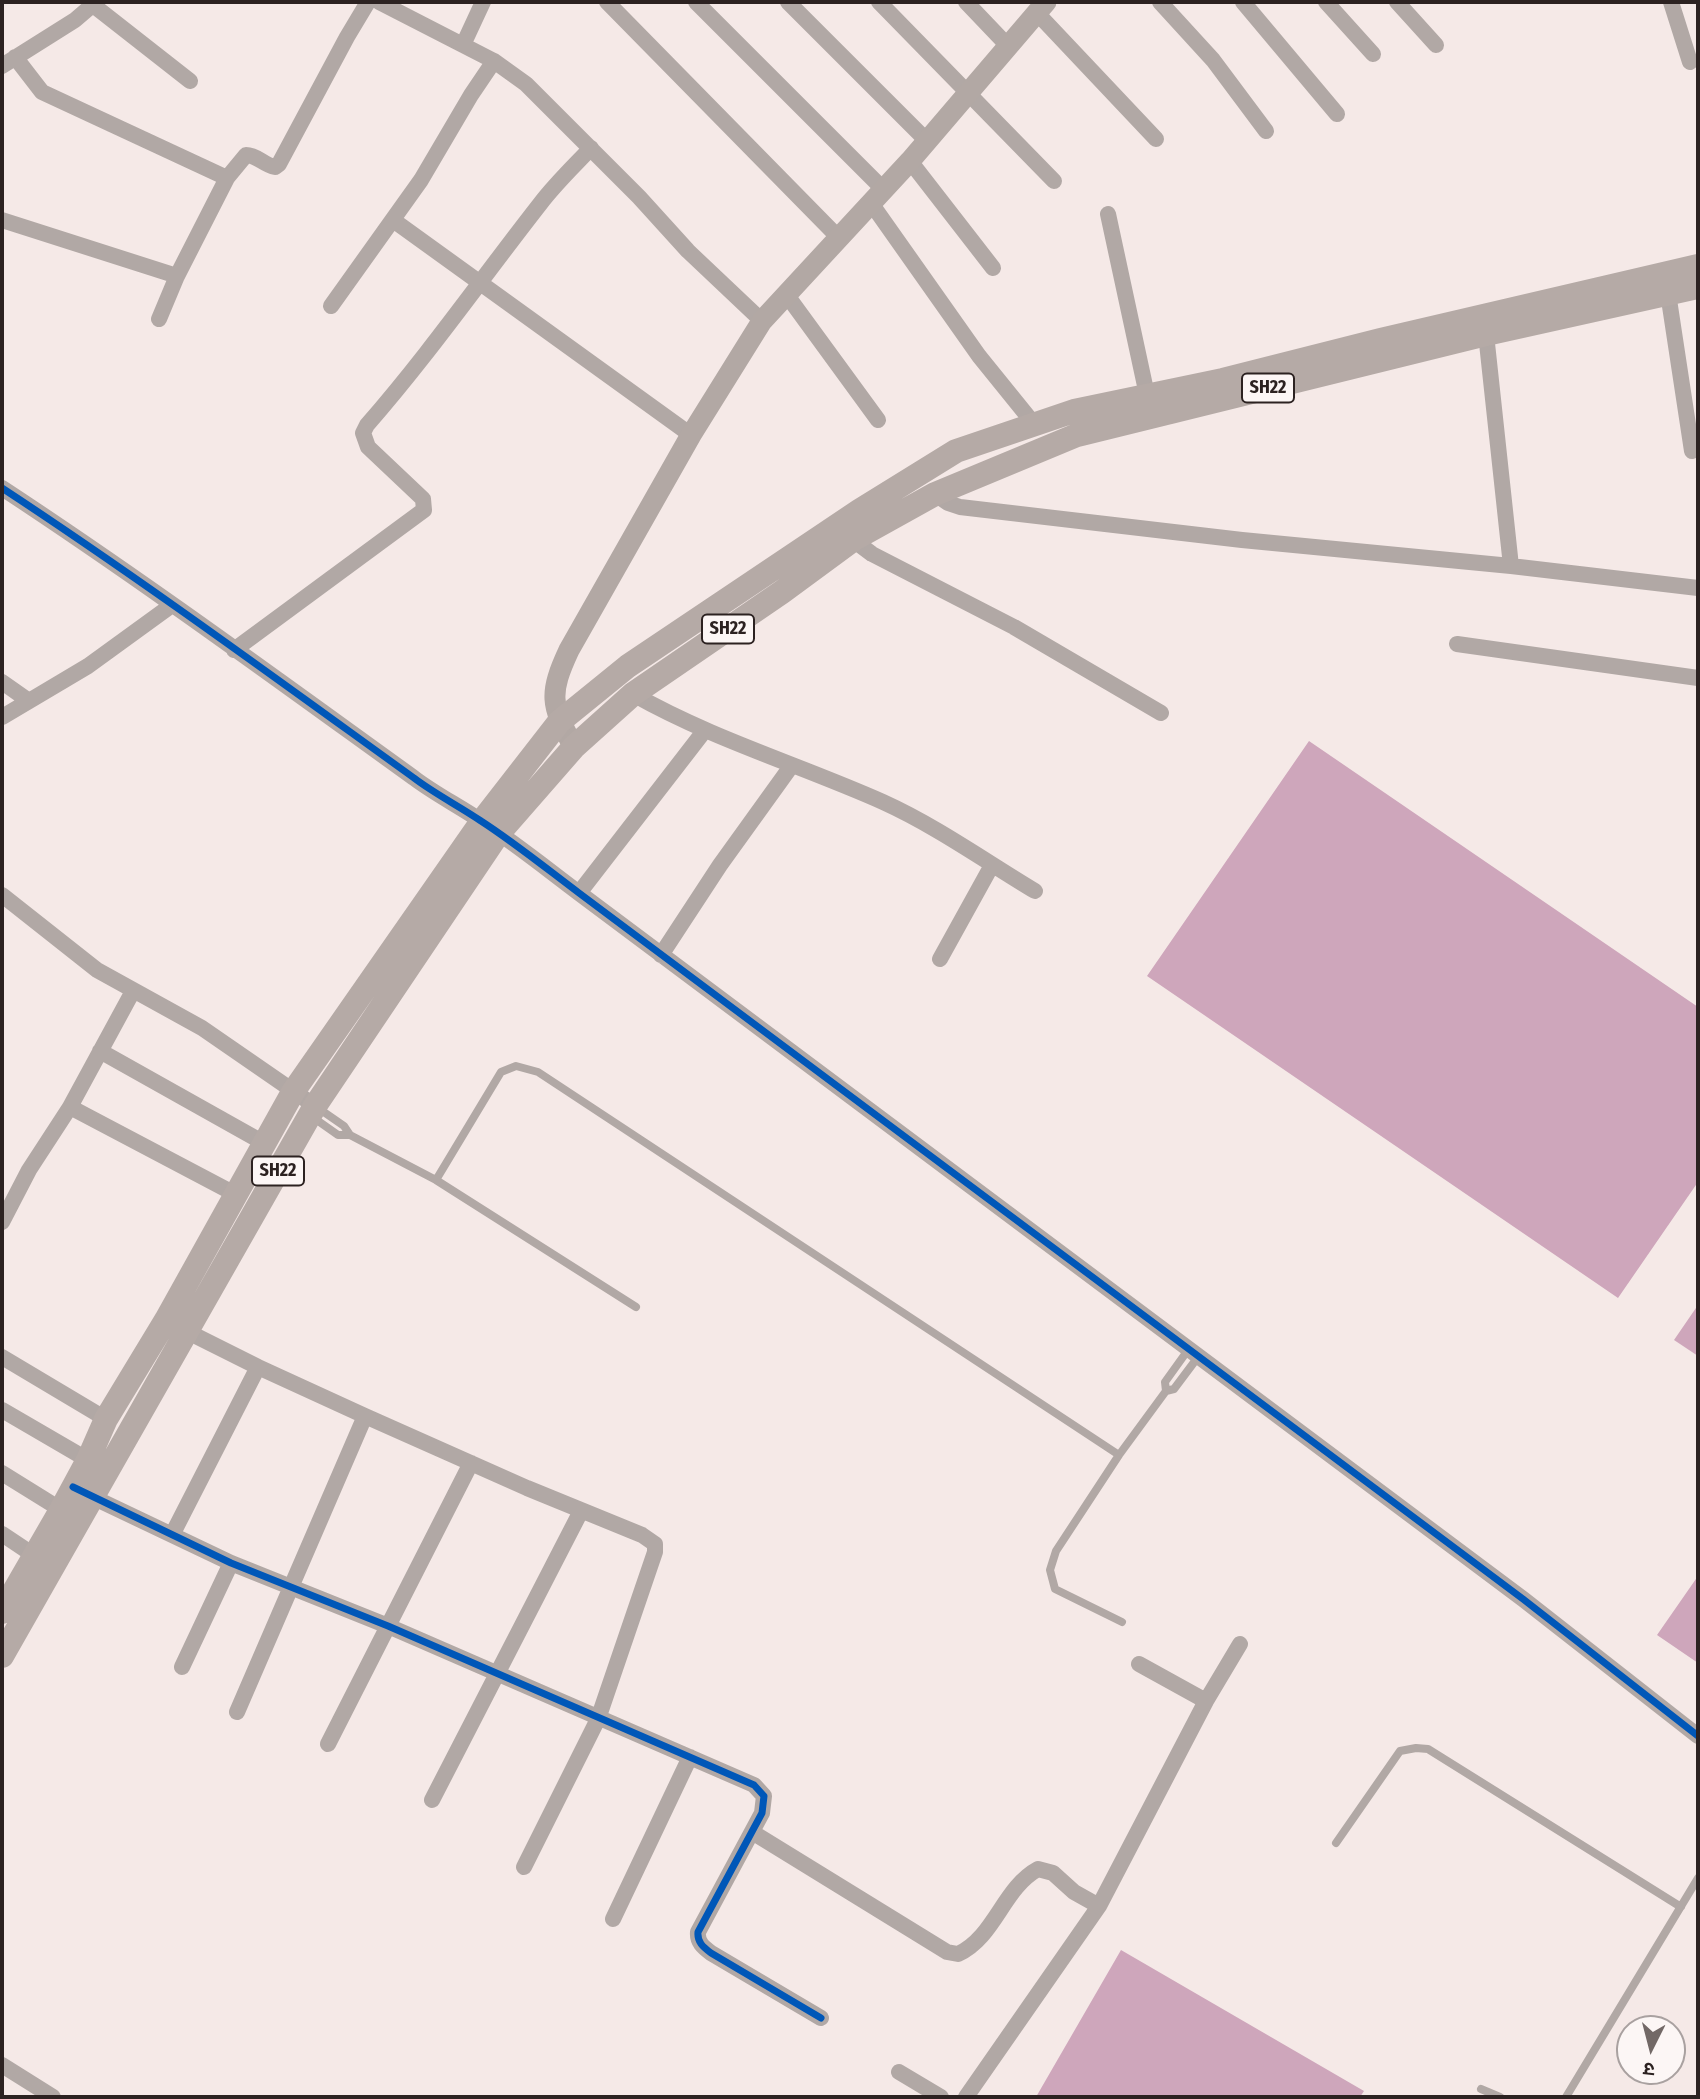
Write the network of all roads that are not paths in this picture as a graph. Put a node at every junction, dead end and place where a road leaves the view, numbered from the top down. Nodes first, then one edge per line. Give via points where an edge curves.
1 (368, 2) edge
2 (379, 2) edge
3 (483, 2) edge
4 (607, 2) edge
5 (696, 2) edge
6 (788, 2) edge
7 (879, 2) edge
8 (966, 2) edge
9 (1160, 2) edge
10 (1243, 2) edge
11 (1326, 2) edge
12 (1397, 2) edge
13 (1671, 2) edge
14 (94, 4) edge
15 (1042, 7) edge
16 (463, 45) junction
17 (1007, 45) junction
18 (1436, 46) dead end
19 (1373, 54) dead end
20 (495, 61) junction
21 (8, 62) edge
22 (1690, 62) dead end
23 (190, 81) dead end
24 (970, 92) junction
25 (1336, 114) dead end
26 (1266, 131) dead end
27 (1156, 139) dead end
28 (927, 141) junction
29 (591, 148) junction
30 (910, 161) junction
31 (227, 178) junction
32 (1054, 181) dead end
33 (877, 196) junction
34 (1108, 214) dead end
35 (2, 220) edge
36 (393, 220) junction
37 (839, 238) junction
38 (1698, 266) edge
39 (993, 268) dead end
40 (177, 276) junction
41 (482, 283) junction
42 (1698, 287) edge
43 (1668, 293) junction
44 (786, 294) junction
45 (331, 306) dead end
46 (159, 319) dead end
47 (762, 321) junction
48 (1486, 334) junction
49 (1384, 349) junction
50 (1147, 395) junction
51 (878, 420) dead end
52 (1034, 424) junction
53 (691, 435) junction
54 (1692, 451) dead end
55 (2, 488) edge
56 (934, 494) junction
57 (848, 531) junction
58 (1511, 566) junction
59 (1698, 588) edge
60 (172, 605) junction
61 (1457, 645) dead end
62 (234, 650) junction
63 (1698, 678) edge
64 (2, 682) edge
65 (633, 694) junction
66 (29, 701) junction
67 (1161, 713) dead end
68 (2, 717) edge
69 (559, 722) junction
70 (705, 730) junction
71 (574, 747) junction
72 (792, 765) junction
73 (490, 827) junction
74 (992, 865) junction
75 (1035, 891) dead end
76 (579, 893) junction
77 (2, 895) edge
78 (435, 909) junction
79 (661, 956) junction
80 (940, 958) dead end
81 (133, 991) junction
82 (100, 1051) junction
83 (293, 1092) junction
84 (70, 1107) junction
85 (313, 1111) junction
86 (264, 1143) junction
87 (436, 1180) junction
88 (235, 1194) junction
89 (2, 1222) edge
90 (636, 1307) dead end
91 (166, 1320) junction
92 (188, 1333) junction
93 (1193, 1354) junction
94 (2, 1357) edge
95 (258, 1367) junction
96 (2, 1410) edge
97 (365, 1416) junction
98 (106, 1419) junction
99 (1119, 1455) junction
100 (88, 1460) junction
101 (471, 1463) junction
102 (2, 1473) edge
103 (83, 1492) junction
104 (581, 1511) junction
105 (71, 1516) junction
106 (2, 1534) edge
107 (172, 1535) junction
108 (34, 1556) junction
109 (231, 1563) junction
110 (289, 1587) junction
111 (2, 1612) edge
112 (1122, 1622) dead end
113 (388, 1626) junction
114 (1240, 1644) dead end
115 (2, 1656) edge
116 (1139, 1664) dead end
117 (183, 1667) dead end
118 (496, 1675) junction
119 (1206, 1701) junction
120 (237, 1712) dead end
121 (598, 1719) junction
122 (1698, 1736) edge
123 (328, 1744) dead end
124 (690, 1757) junction
125 (432, 1800) dead end
126 (752, 1832) junction
127 (1336, 1843) dead end
128 (524, 1867) dead end
129 (1698, 1878) edge
130 (1099, 1906) junction
131 (1681, 1907) junction
132 (613, 1919) dead end
133 (821, 2018) dead end
134 (2, 2065) edge
135 (900, 2072) dead end
136 (1481, 2089) dead end
137 (53, 2097) edge
138 (941, 2097) edge
139 (966, 2097) edge
140 (1500, 2097) edge
141 (1566, 2097) edge

1 - 31 street via 279,164 272,167 246,155
2 - 16 street
3 - 16 street
4 - 37 street
5 - 33 street
6 - 28 street
7 - 24 street
8 - 17 street
9 - 26 street via 1213,60
10 - 25 street
11 - 19 street
12 - 18 street
13 - 22 street
14 - 21 street
14 - 23 street
15 - 17 main road
15 - 27 street
16 - 20 street
17 - 24 main road
20 - 29 street via 526,84
20 - 36 street
21 - 31 street via 48,96
24 - 28 main road
24 - 32 street
28 - 30 main road
29 - 41 street via 541,202
29 - 47 street
30 - 33 main road
30 - 39 street
31 - 40 street
33 - 37 main road
33 - 52 street via 979,356
34 - 50 street
35 - 40 street
36 - 41 street
36 - 45 street
37 - 44 main road
38 - 49 main road, SH22
40 - 46 street
41 - 53 street
41 - 62 street via 363,433 368,447 423,499 424,510
42 - 43 main road, SH22
43 - 48 main road, SH22
43 - 54 street
44 - 47 main road
44 - 51 street
47 - 53 main road
48 - 49 main road, SH22
48 - 58 street
49 - 50 main road, SH22
49 - 56 main road, SH22 via 1077,435
50 - 52 main road, SH22
52 - 57 main road, SH22 via 956,452
53 - 69 main road via 569,649 556,678
55 - 60 street
56 - 57 main road, SH22
56 - 58 street via 960,507
57 - 65 main road, SH22 via 782,592
57 - 67 street via 872,554 1014,627
57 - 69 main road, SH22 via 628,666
58 - 59 street
60 - 62 street
60 - 66 street via 88,666
61 - 63 street
62 - 73 street
64 - 66 street
65 - 70 street
65 - 71 main road, SH22
66 - 68 street
69 - 71 main road
69 - 73 main road, SH22
70 - 72 street
70 - 76 street
71 - 73 main road, SH22
72 - 74 street via 914,817
72 - 79 street
73 - 76 street
73 - 78 main road, SH22
74 - 75 street
74 - 80 street
76 - 79 street
77 - 81 street via 86,962
78 - 83 main road, SH22
78 - 85 main road, SH22
79 - 93 street
81 - 82 street
81 - 83 street via 202,1028
82 - 84 street
82 - 86 street
83 - 85 street
83 - 86 main road, SH22
84 - 88 street
84 - 89 street
85 - 87 lane
85 - 92 main road, SH22
86 - 88 main road, SH22
87 - 90 lane
87 - 99 lane via 502,1072 516,1066 538,1072
88 - 91 main road, SH22
91 - 92 street
91 - 98 main road, SH22
92 - 95 street
92 - 103 main road, SH22
93 - 99 lane via 1174,1389 1166,1391
93 - 122 street via 1523,1599
94 - 98 street
95 - 97 street
95 - 107 street
96 - 100 street
97 - 101 street
97 - 110 street
98 - 100 main road, SH22
99 - 112 lane via 1056,1550 1050,1570 1055,1589
100 - 103 main road, SH22
101 - 104 street
101 - 113 street
102 - 105 street
103 - 105 main road, SH22
103 - 107 street
104 - 118 street
104 - 121 street via 655,1544
105 - 108 main road, SH22
105 - 115 main road, SH22
106 - 108 street
107 - 109 street
108 - 111 main road, SH22
109 - 110 street
109 - 117 street
110 - 113 street
110 - 120 street
113 - 118 street
113 - 123 street
114 - 119 street
116 - 119 street
118 - 121 street
118 - 125 street
119 - 130 street
121 - 124 street
121 - 128 street
124 - 126 street via 760,1791 764,1796 762,1813
124 - 132 street
126 - 130 street via 947,1952 958,1954 976,1943 1021,1882 1038,1869 1053,1873
126 - 133 street via 698,1932 700,1944
127 - 131 lane via 1400,1751 1428,1749
129 - 131 lane
130 - 139 street
131 - 141 lane
134 - 137 street
135 - 138 street
136 - 140 lane

